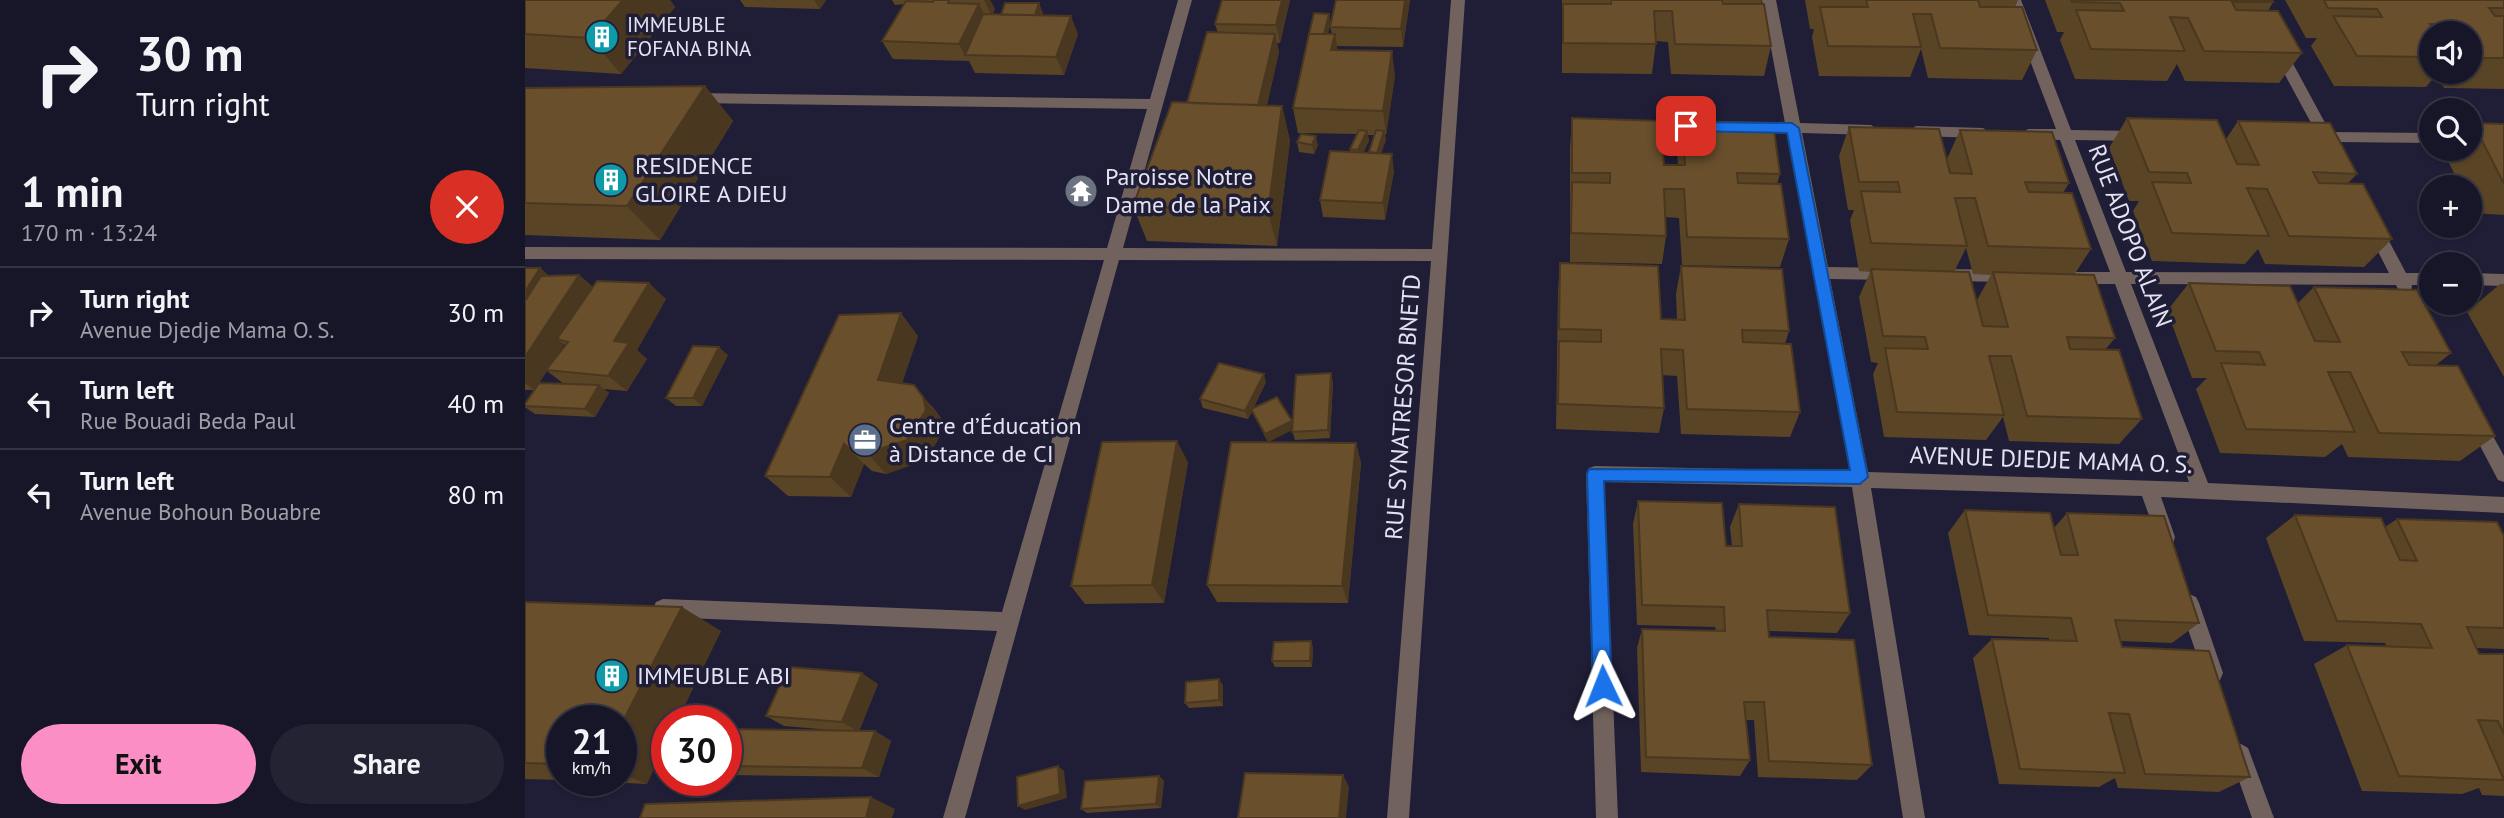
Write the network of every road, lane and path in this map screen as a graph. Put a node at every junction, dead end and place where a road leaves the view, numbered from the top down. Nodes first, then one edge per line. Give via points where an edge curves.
1 (1185, 0) edge
2 (1458, 0) edge
3 (1769, 0) edge
4 (2014, 0) edge
5 (2270, 34) edge
6 (676, 98) edge
7 (1156, 104) junction
8 (1620, 125) edge
9 (1713, 127) edge
10 (1739, 127) edge
11 (1792, 128) junction
12 (2068, 135) junction
13 (2149, 136) edge
14 (2298, 136) edge
15 (2326, 137) junction
16 (2419, 138) edge
17 (2338, 160) edge
18 (2363, 207) edge
19 (525, 253) edge
20 (1113, 255) junction
21 (1438, 255) junction
22 (1820, 273) junction
23 (1902, 274) edge
24 (1930, 275) edge
25 (2026, 277) edge
26 (2053, 277) edge
27 (2401, 278) junction
28 (2122, 279) junction
29 (2419, 279) edge
30 (2482, 279) edge
31 (2504, 280) edge
32 (2414, 302) edge
33 (2472, 413) edge
34 (2504, 474) edge
35 (1860, 477) junction
36 (2148, 488) junction
37 (2201, 489) junction
38 (2504, 505) edge
39 (2171, 554) edge
40 (2181, 580) edge
41 (650, 607) edge
42 (1009, 622) junction
43 (2217, 686) edge
44 (2235, 739) edge
45 (954, 818) edge
46 (1398, 818) edge
47 (1607, 818) edge
48 (1913, 818) edge
49 (2263, 818) edge

1 - 7 street
2 - 21 street, RUE SYNATRESOR BNETD
3 - 11 street
4 - 12 street, RUE ADOPO ALAIN
5 - 15 street
6 - 7 street
7 - 20 street
8 - 9 street
10 - 11 street
11 - 12 street
11 - 22 street
12 - 13 street
12 - 28 street, RUE ADOPO ALAIN
14 - 15 street
15 - 16 street
15 - 17 street
18 - 27 street
19 - 20 street
20 - 21 street
20 - 42 street
21 - 46 street, RUE SYNATRESOR BNETD
22 - 23 street
22 - 35 street
24 - 25 street
26 - 28 street
27 - 28 street
27 - 29 street
27 - 32 street
28 - 37 street, RUE ADOPO ALAIN
30 - 31 street
33 - 34 street
35 - 36 street, AVENUE DJEDJE MAMA O. S.
35 - 47 street, AVENUE DJEDJE MAMA O. S. via 1595,474
35 - 48 street
36 - 37 street, AVENUE DJEDJE MAMA O. S.
36 - 39 street
37 - 38 street, AVENUE DJEDJE MAMA O. S.
40 - 43 street
41 - 42 street
42 - 45 street
44 - 49 street

